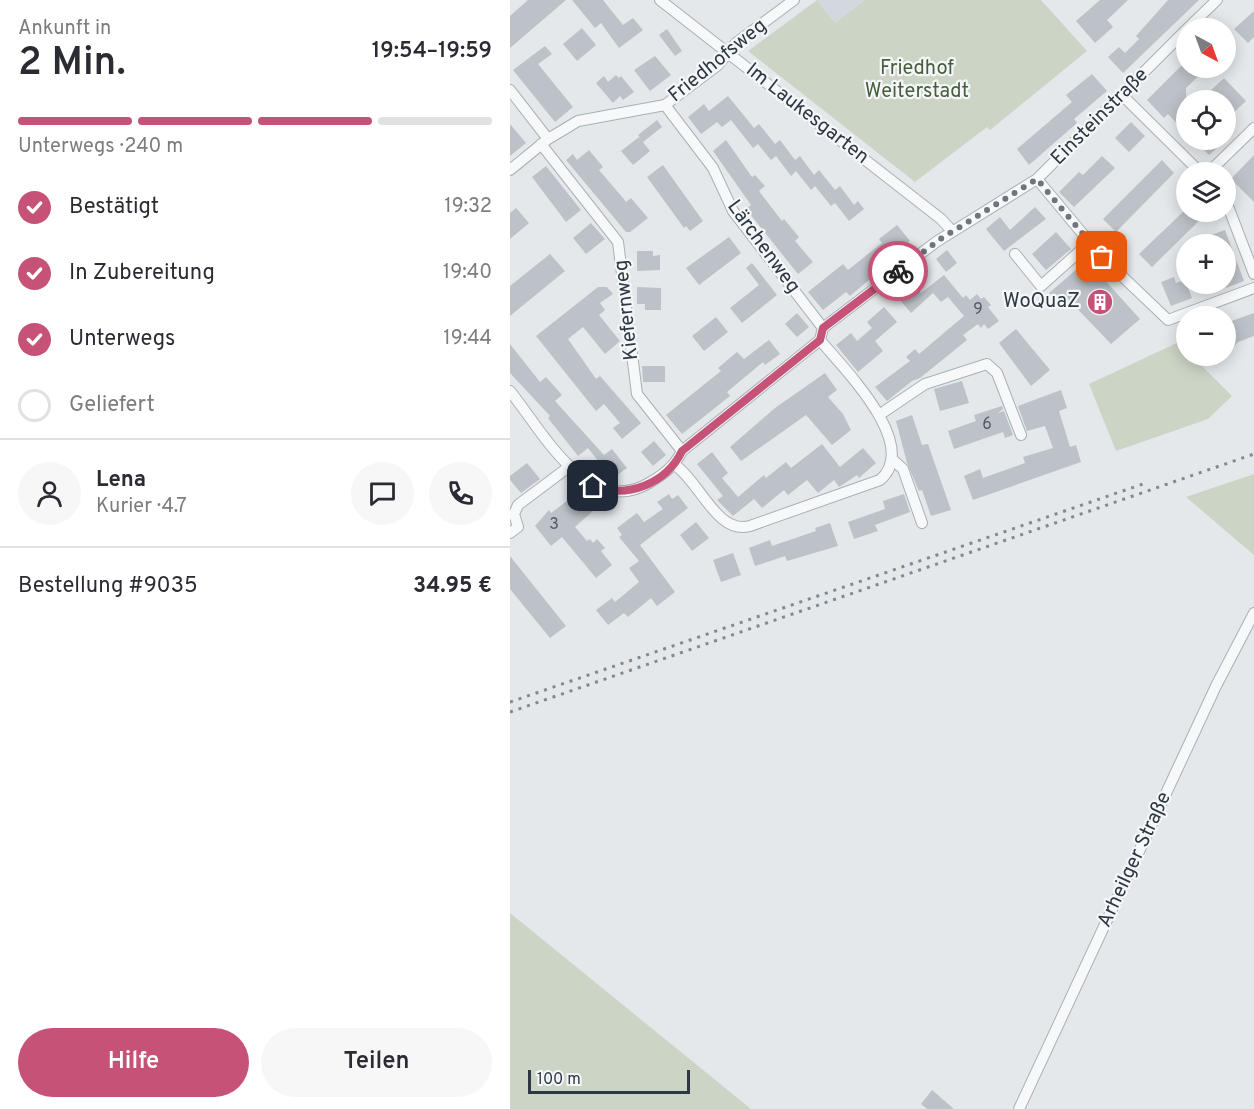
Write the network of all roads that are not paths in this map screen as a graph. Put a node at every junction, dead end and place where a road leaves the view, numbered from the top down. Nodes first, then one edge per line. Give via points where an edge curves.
1 (660, 0) edge
2 (794, 0) edge
3 (1216, 0) edge
4 (1198, 18) edge
5 (1176, 40) edge
6 (728, 52) junction
7 (510, 90) edge
8 (1122, 95) junction
9 (665, 105) junction
10 (1254, 128) edge
11 (545, 142) junction
12 (1190, 162) edge
13 (1219, 162) edge
14 (510, 171) edge
15 (1037, 179) junction
16 (1234, 222) edge
17 (952, 231) junction
18 (1089, 243) junction
19 (1015, 254) dead end
20 (1254, 274) edge
21 (1254, 288) edge
22 (821, 334) junction
23 (510, 391) edge
24 (879, 415) junction
25 (1021, 435) dead end
26 (682, 451) junction
27 (893, 460) junction
28 (675, 465) junction
29 (570, 466) junction
30 (922, 523) dead end
31 (510, 533) edge
32 (1254, 613) edge
33 (1019, 1109) edge

1 - 6 street, Im Laukesgarten
2 - 6 street, Friedhofsweg
3 - 4 street, Einsteinstraße
5 - 8 street, Einsteinstraße
6 - 9 street, Friedhofsweg via 715,68
6 - 17 street, Im Laukesgarten
7 - 11 street, Kiefernweg
8 - 12 street
8 - 15 street, Einsteinstraße
9 - 11 street, Friedhofsweg via 585,119
9 - 22 street, Lärchenweg via 712,168 733,211
10 - 13 street
11 - 14 street, Friedhofsweg
11 - 26 street, Kiefernweg via 620,244 637,394
15 - 17 street, Einsteinstraße
15 - 18 street
16 - 20 street
17 - 22 street, Einsteinstraße
18 - 19 street via 1041,286
18 - 21 street via 1168,320
22 - 24 street, Lärchenweg
22 - 26 street, Einsteinstraße
23 - 29 street
24 - 25 street via 925,384 987,364 997,373
24 - 27 street, Lärchenweg
26 - 28 street, Einsteinstraße
27 - 28 street via 886,474 874,483 743,528 725,522
27 - 30 street, Lärchenweg via 903,468
28 - 29 street via 643,487 622,492 593,486
29 - 31 street via 518,505 514,514 518,527
32 - 33 street, Arheilger Straße via 1220,677

